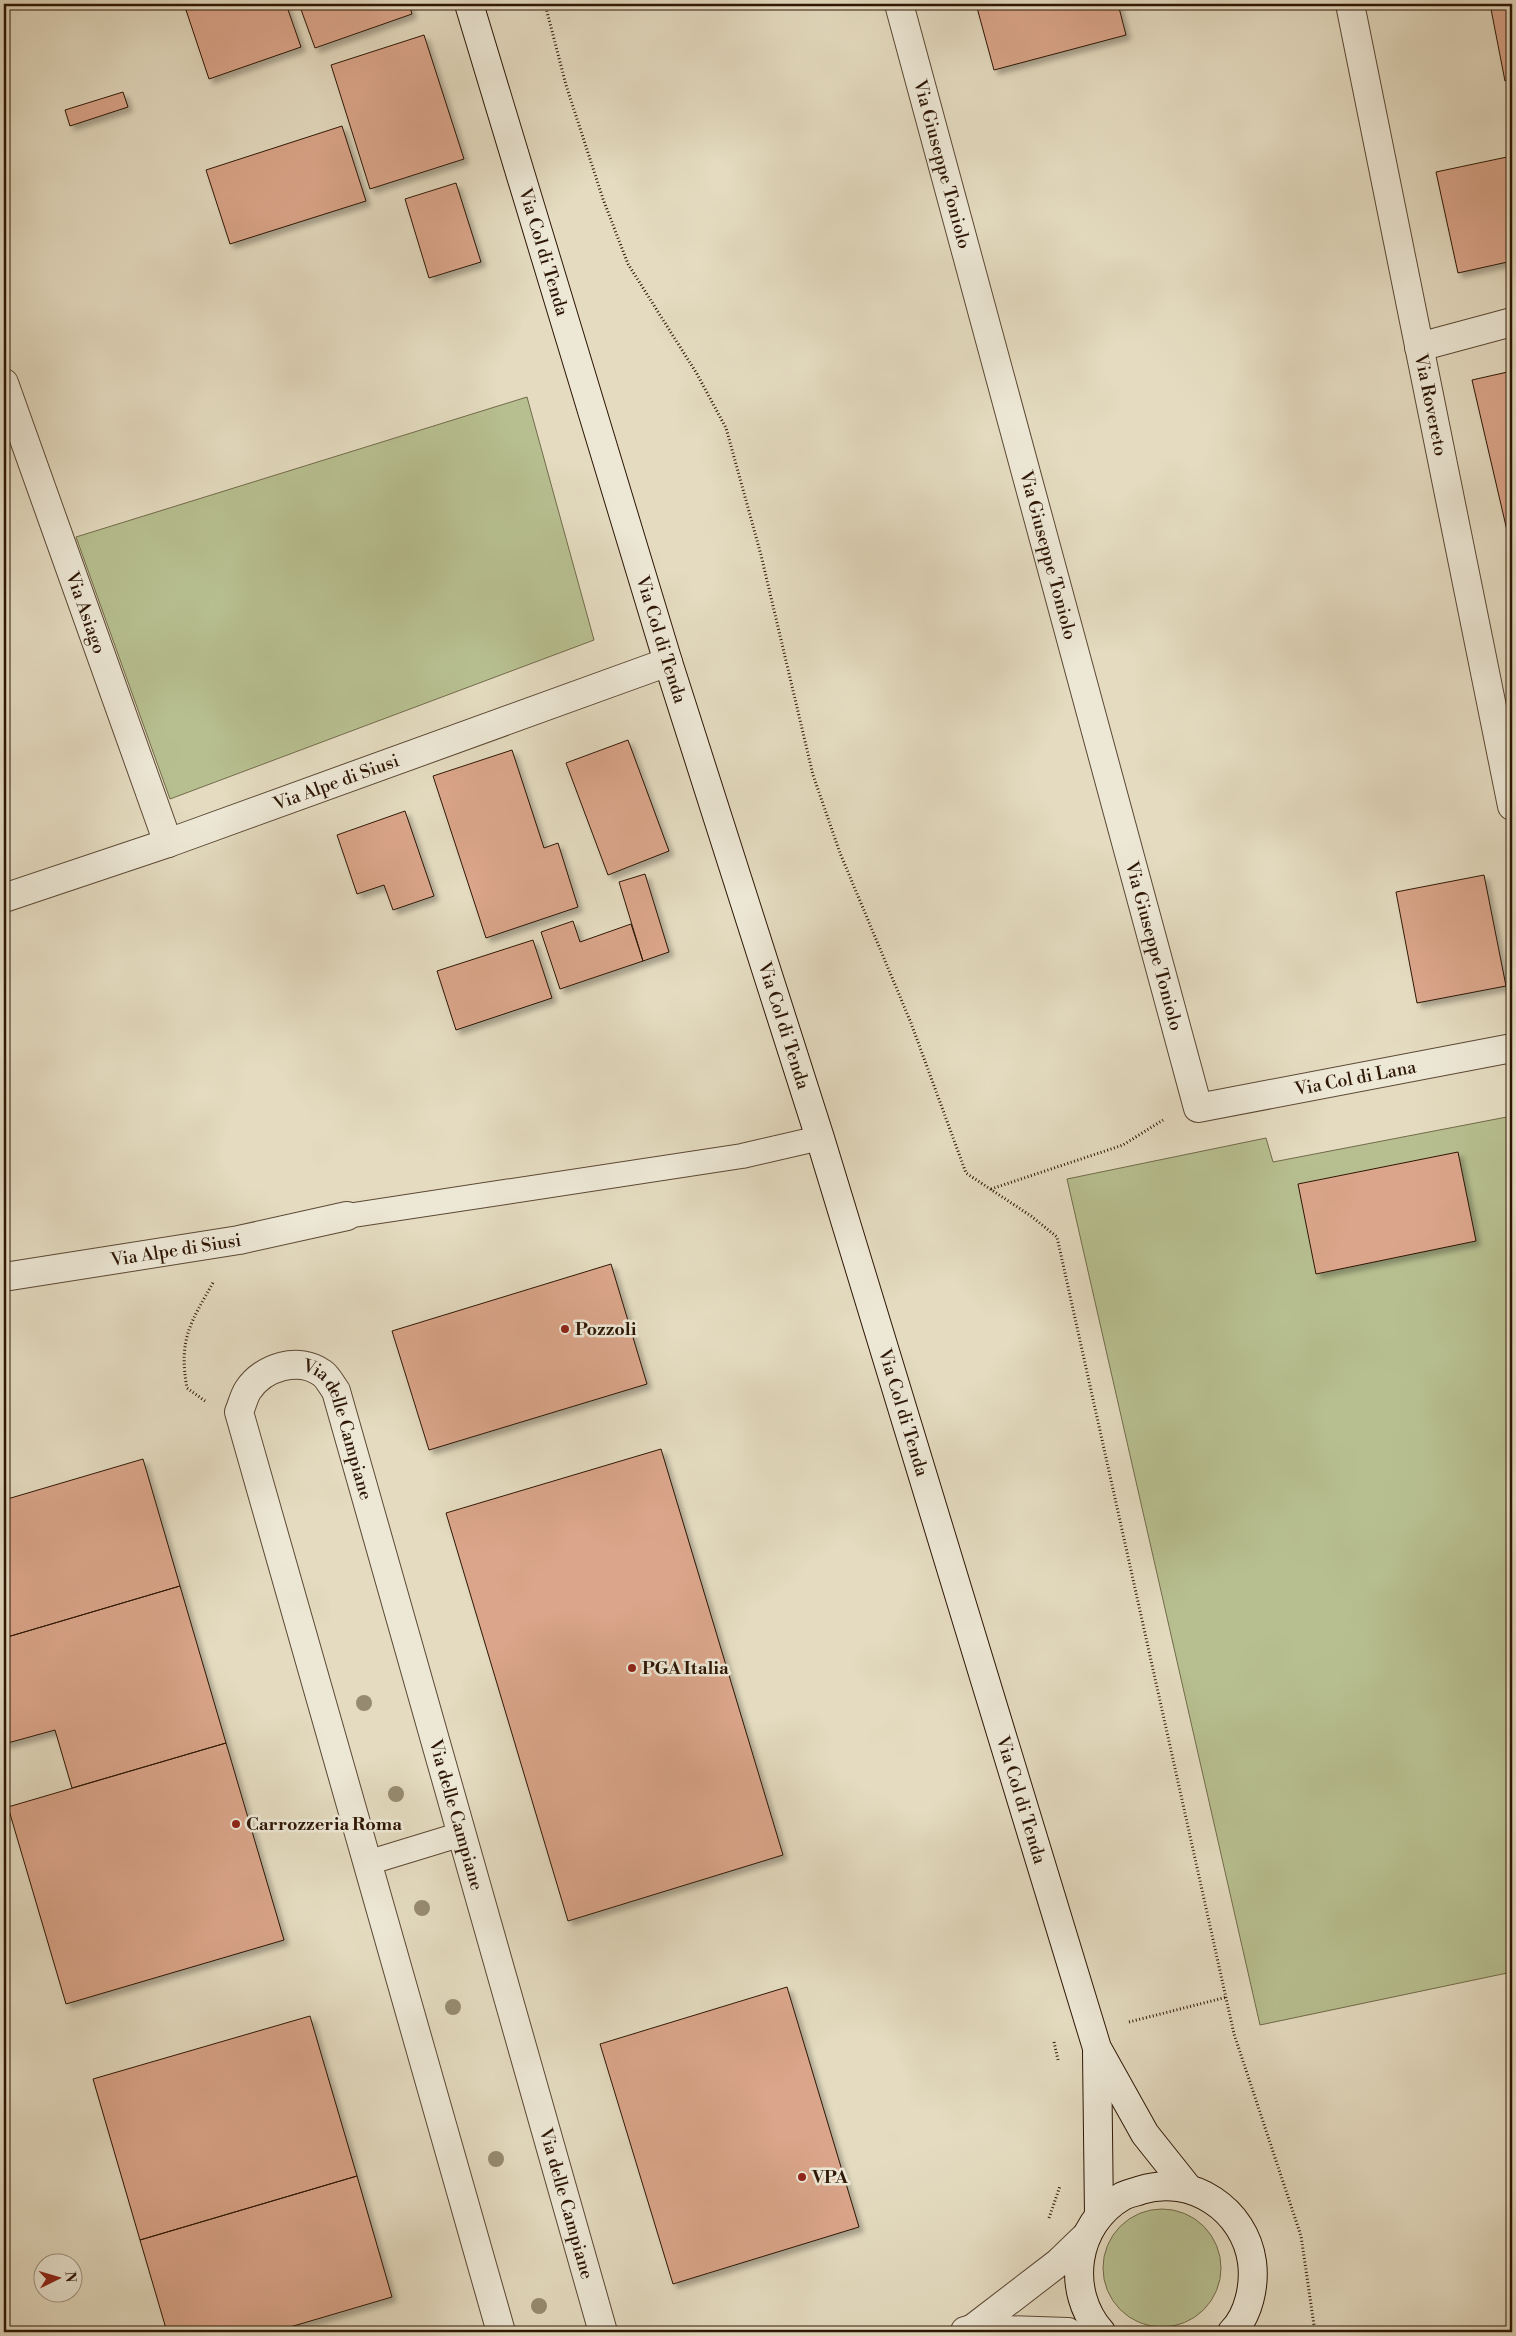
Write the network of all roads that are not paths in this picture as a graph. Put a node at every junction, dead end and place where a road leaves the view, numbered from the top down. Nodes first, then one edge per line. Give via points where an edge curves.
1 (469, 4) edge
2 (899, 4) edge
3 (1350, 4) edge
4 (1512, 322) edge
5 (1419, 347) junction
6 (4, 382) edge
7 (668, 662) junction
8 (1512, 806) edge
9 (168, 843) junction
10 (4, 898) edge
11 (1512, 1048) edge
12 (1198, 1108) joint
13 (820, 1138) junction
14 (347, 1216) joint
15 (4, 1277) edge
16 (462, 1834) junction
17 (367, 1863) junction
18 (1094, 2040) junction
19 (1188, 2188) junction
20 (1093, 2226) junction
21 (967, 2331) edge
22 (500, 2332) edge
23 (603, 2332) edge
24 (1068, 2332) edge
25 (1101, 2332) edge
26 (1233, 2332) edge

1 - 7 street, Via Col di Tenda
2 - 12 street, Via Giuseppe Toniolo
3 - 5 street, Via Rovereto
4 - 5 street
5 - 8 street, Via Rovereto
6 - 9 street, Via Asiago
7 - 9 street, Via Alpe di Siusi
7 - 13 street, Via Col di Tenda
9 - 10 street, Via Alpe di Siusi
11 - 12 street, Via Col di Lana
13 - 14 lane via 742,1156
13 - 18 street, Via Col di Tenda
14 - 15 street, Via Alpe di Siusi via 239,1240
16 - 17 lane
16 - 17 street, Via delle Campiane via 336,1391 324,1374 308,1366 285,1365 264,1374 248,1390 239,1412
16 - 23 street, Via delle Campiane
17 - 22 street
18 - 19 street, Via Col di Tenda via 1145,2134
18 - 20 street, Via Col di Tenda
19 - 20 street, Via Col di Tenda via 1156,2186 1124,2195
19 - 26 street, Via Col di Tenda via 1215,2200 1236,2220 1250,2246 1254,2276 1249,2305
20 - 21 street via 1058,2263
20 - 25 street, Via Col di Tenda via 1078,2263 1080,2292 1090,2320
21 - 24 street

